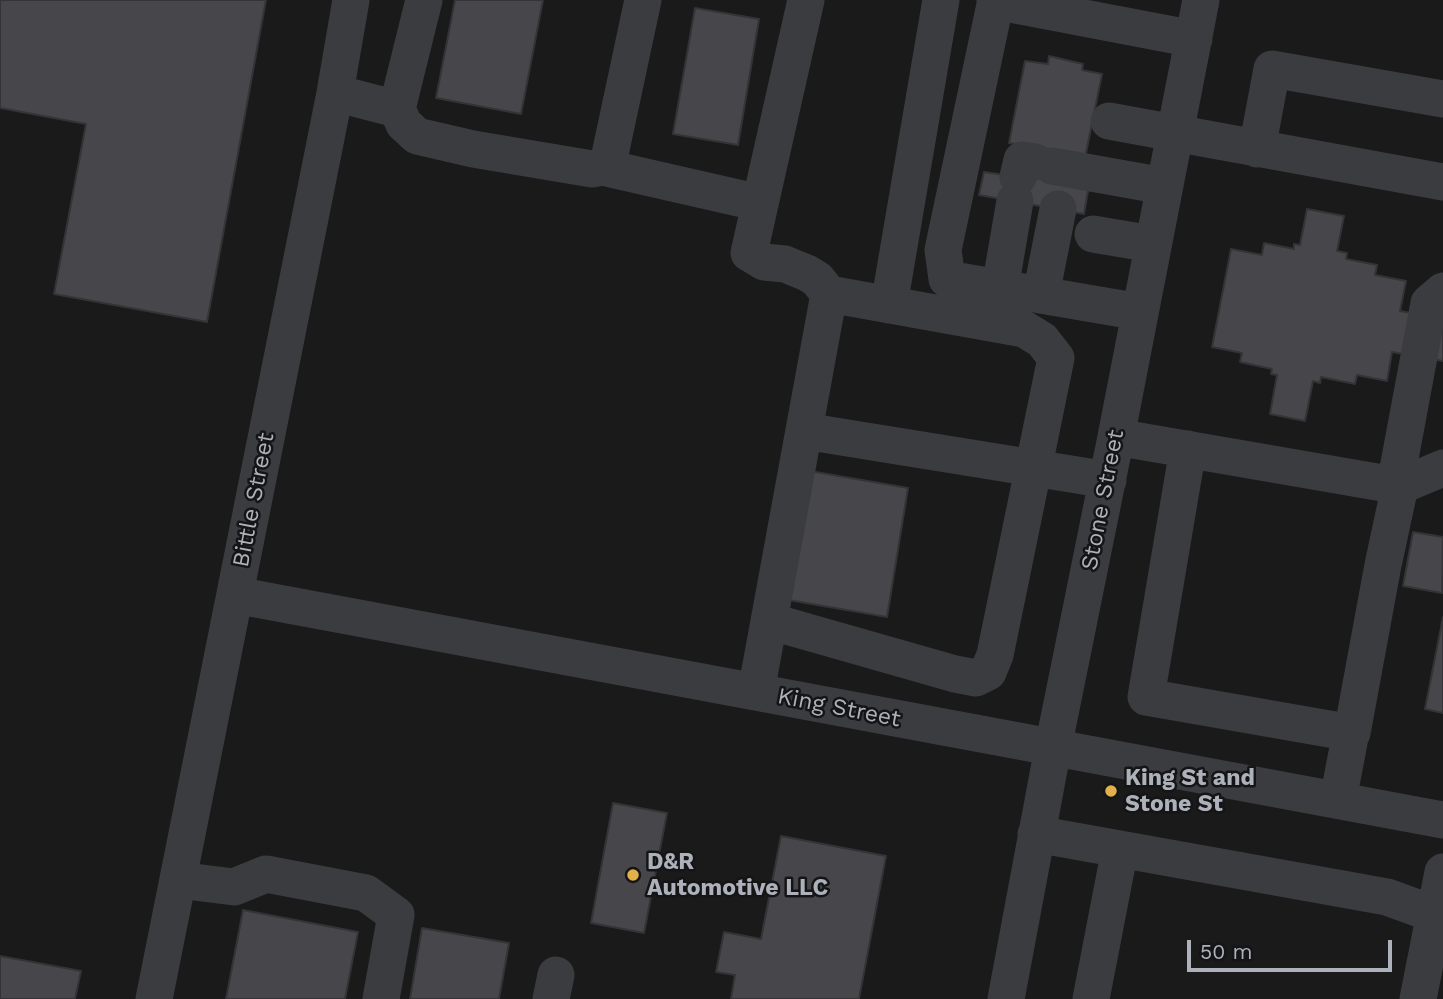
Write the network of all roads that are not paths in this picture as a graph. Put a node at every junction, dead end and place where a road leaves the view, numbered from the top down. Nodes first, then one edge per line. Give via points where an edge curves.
1 (351, 0) edge
2 (424, 0) edge
3 (643, 0) edge
4 (806, 0) edge
5 (941, 0) edge
6 (996, 0) edge
7 (1201, 0) edge
8 (1194, 38) junction
9 (335, 93) junction
10 (1443, 99) edge
11 (397, 109) junction
12 (1109, 121) dead end
13 (1175, 134) junction
14 (1257, 149) junction
15 (602, 167) junction
16 (1044, 181) junction
17 (1443, 182) edge
18 (1164, 187) junction
19 (760, 203) junction
20 (1093, 234) dead end
21 (1152, 244) junction
22 (1000, 288) junction
23 (1443, 290) edge
24 (829, 294) junction
25 (1041, 295) junction
26 (889, 305) junction
27 (1140, 312) junction
28 (804, 432) junction
29 (1116, 437) junction
30 (1188, 449) junction
31 (1034, 468) junction
32 (1443, 468) edge
33 (1108, 480) junction
34 (1397, 485) junction
35 (235, 595) junction
36 (769, 621) junction
37 (756, 692) junction
38 (1351, 732) junction
39 (1053, 748) junction
40 (1338, 800) junction
41 (1441, 809) edge
42 (1036, 834) junction
43 (1120, 849) junction
44 (1443, 872) edge
45 (178, 880) junction
46 (1438, 915) edge
47 (154, 999) edge
48 (381, 999) edge
49 (1006, 999) edge
50 (1091, 999) edge
51 (1418, 999) edge

1 - 9 street, Bittle Street
2 - 11 street
3 - 15 street via 609,159
4 - 19 street
5 - 26 street
6 - 8 street
6 - 22 street via 943,250 947,279
7 - 8 street, Stone Street
8 - 13 street, Stone Street
9 - 11 street
9 - 35 street, Bittle Street
10 - 14 street via 1272,69
11 - 15 street via 404,124 417,135 473,149
12 - 13 street
13 - 14 street
13 - 18 street, Stone Street
14 - 17 street
15 - 19 street
16 - 18 street
16 - 22 street
16 - 25 street
18 - 21 street, Stone Street
19 - 24 street via 749,253 764,262 807,273
20 - 21 street
21 - 27 street, Stone Street
22 - 25 street
23 - 34 street via 1429,303
24 - 26 street
24 - 28 street
25 - 27 street
26 - 31 street via 1024,329 1042,340 1056,358
27 - 29 street, Stone Street
28 - 31 street
28 - 36 street
29 - 30 street
29 - 33 street, Stone Street
30 - 34 street
30 - 38 street via 1146,697
31 - 33 street
31 - 36 street via 988,672 976,678 955,674
32 - 34 street
33 - 39 street, Stone Street
34 - 38 street
35 - 37 street, King Street
35 - 45 street, Bittle Street
36 - 37 street
37 - 39 street, King Street
38 - 40 street
39 - 40 street, King Street
39 - 42 street, Stone Street
40 - 41 street, King Street
42 - 43 street
42 - 49 street, Stone Street
43 - 46 street via 1387,897
43 - 50 street
44 - 46 street
45 - 47 street, Bittle Street
45 - 48 street via 234,887 266,874 366,893 396,915
46 - 51 street

